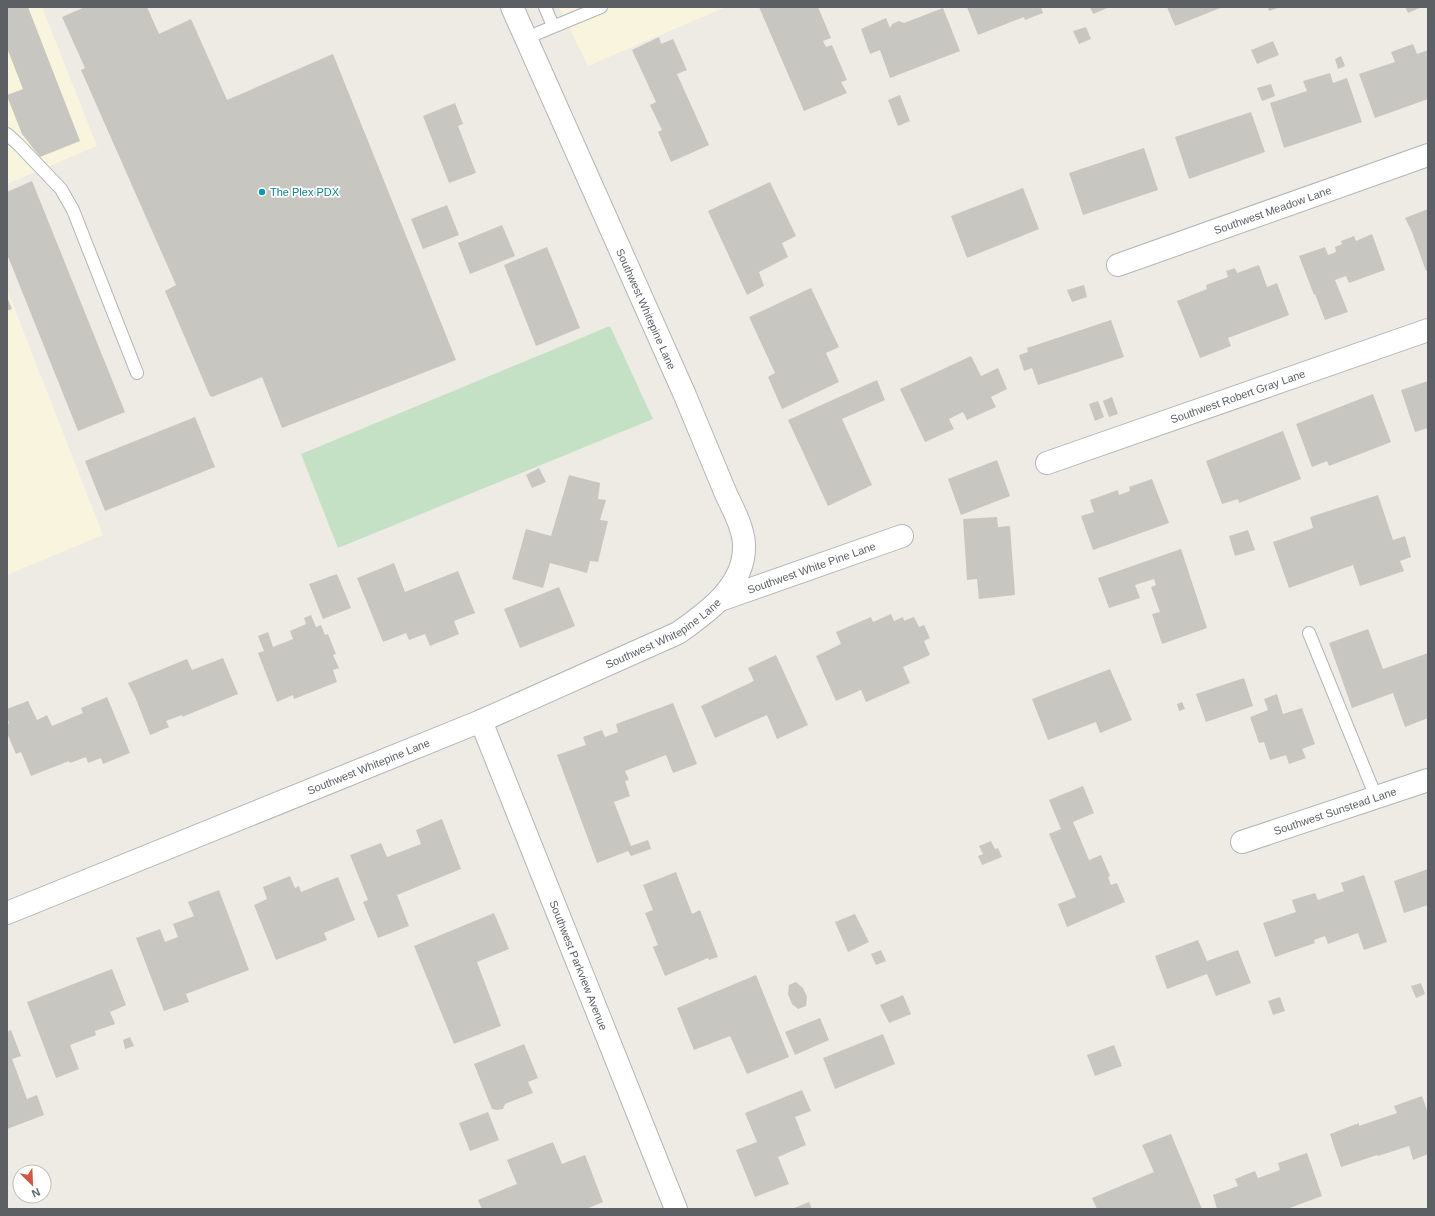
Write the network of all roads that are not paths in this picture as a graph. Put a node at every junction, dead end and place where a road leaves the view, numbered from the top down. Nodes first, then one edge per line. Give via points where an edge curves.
1 (512, 7) edge
2 (545, 7) edge
3 (601, 7) edge
4 (553, 26) junction
5 (526, 38) junction
6 (7, 134) edge
7 (1428, 155) edge
8 (1118, 265) dead end
9 (1428, 330) edge
10 (137, 374) dead end
11 (1046, 463) dead end
12 (902, 536) dead end
13 (720, 600) junction
14 (1309, 633) dead end
15 (481, 721) junction
16 (1428, 780) edge
17 (1376, 797) junction
18 (1242, 842) dead end
19 (7, 913) edge
20 (676, 1209) edge

1 - 5 street, Southwest Whitepine Lane
2 - 4 lane
3 - 4 lane
4 - 5 lane
5 - 13 street, Southwest Whitepine Lane via 740,525 744,543 742,565
6 - 10 lane via 61,189 73,210
7 - 8 street, Southwest Meadow Lane
9 - 11 street, Southwest Robert Gray Lane
12 - 13 street, Southwest White Pine Lane
13 - 15 street, Southwest Whitepine Lane via 703,616 678,633
14 - 17 lane
15 - 19 street, Southwest Whitepine Lane
15 - 20 street, Southwest Parkview Avenue
16 - 17 street, Southwest Sunstead Lane
17 - 18 street, Southwest Sunstead Lane

